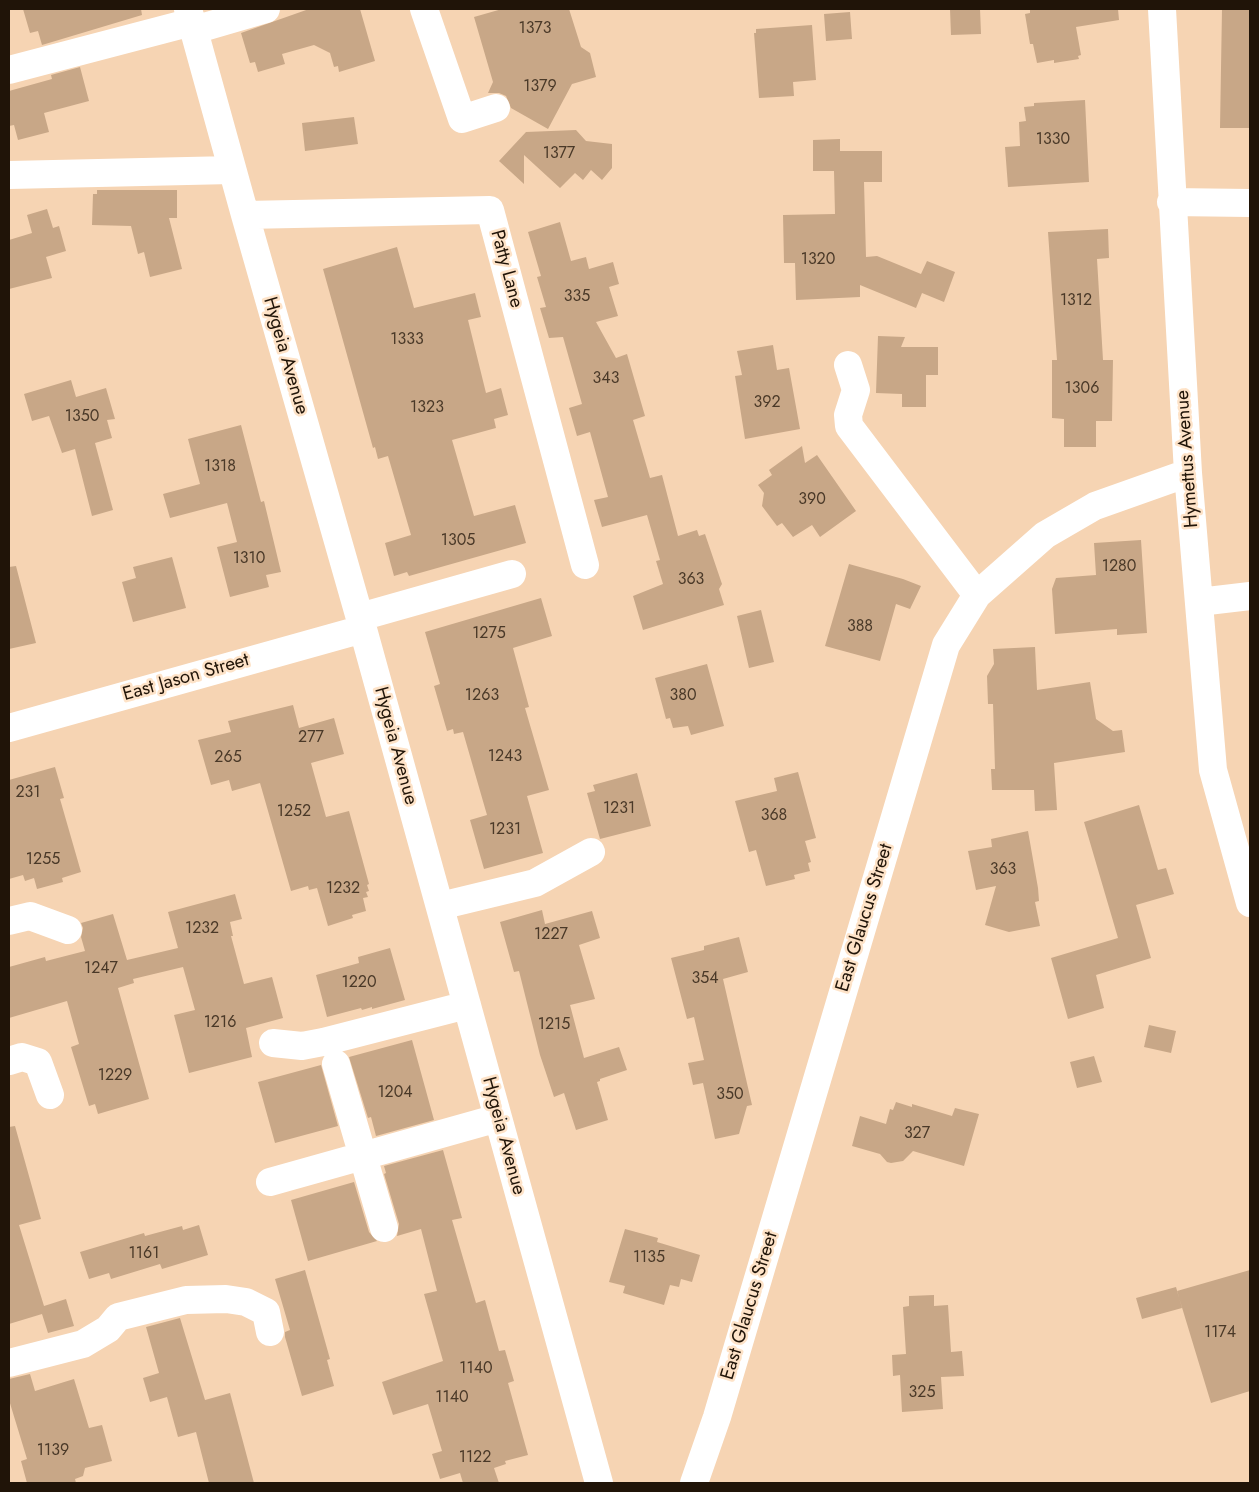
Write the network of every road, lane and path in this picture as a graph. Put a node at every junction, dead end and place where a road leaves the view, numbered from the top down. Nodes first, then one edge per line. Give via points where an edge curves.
1 (266, 9) edge
2 (424, 9) edge
3 (1162, 9) edge
4 (191, 20) edge
5 (9, 70) edge
6 (496, 108) dead end
7 (232, 170) junction
8 (9, 175) edge
9 (1172, 202) junction
10 (1250, 203) edge
11 (245, 216) junction
12 (848, 365) dead end
13 (1188, 473) junction
14 (586, 565) dead end
15 (512, 574) dead end
16 (977, 595) junction
17 (1250, 596) edge
18 (1199, 602) junction
19 (362, 623) junction
20 (9, 728) edge
21 (591, 852) dead end
22 (1250, 903) edge
23 (440, 906) junction
24 (9, 921) edge
25 (68, 930) dead end
26 (467, 1005) junction
27 (273, 1043) dead end
28 (9, 1061) edge
29 (336, 1064) dead end
30 (50, 1095) dead end
31 (498, 1118) junction
32 (362, 1156) junction
33 (270, 1182) dead end
34 (384, 1228) dead end
35 (270, 1332) dead end
36 (9, 1363) edge
37 (599, 1483) edge
38 (694, 1483) edge

1 - 4 street
2 - 6 street via 462,119
3 - 9 street, Hymettus Avenue
4 - 5 street
4 - 7 street, Hygeia Avenue
7 - 8 street
7 - 11 street, Hygeia Avenue
9 - 10 street
9 - 13 street, Hymettus Avenue
11 - 14 street, Patty Lane via 490,210
11 - 19 street, Hygeia Avenue
12 - 16 street via 856,390 848,416 849,426
13 - 16 street, East Glaucus Street via 1095,506 1045,535
13 - 18 street, Hymettus Avenue
15 - 19 street, East Jason Street
16 - 38 street, East Glaucus Street via 946,645
17 - 18 street
18 - 22 street, Hymettus Avenue via 1213,770
19 - 20 street, East Jason Street
19 - 23 street, Hygeia Avenue
21 - 23 street via 535,883
23 - 26 street, Hygeia Avenue
24 - 25 street via 30,916
26 - 27 street via 323,1042 302,1046
26 - 31 street, Hygeia Avenue
28 - 30 street via 22,1058 38,1062
29 - 32 street
31 - 32 street
31 - 37 street, Hygeia Avenue
32 - 33 street
32 - 34 street
35 - 36 street via 266,1312 246,1302 186,1300 118,1317 108,1329 83,1344

